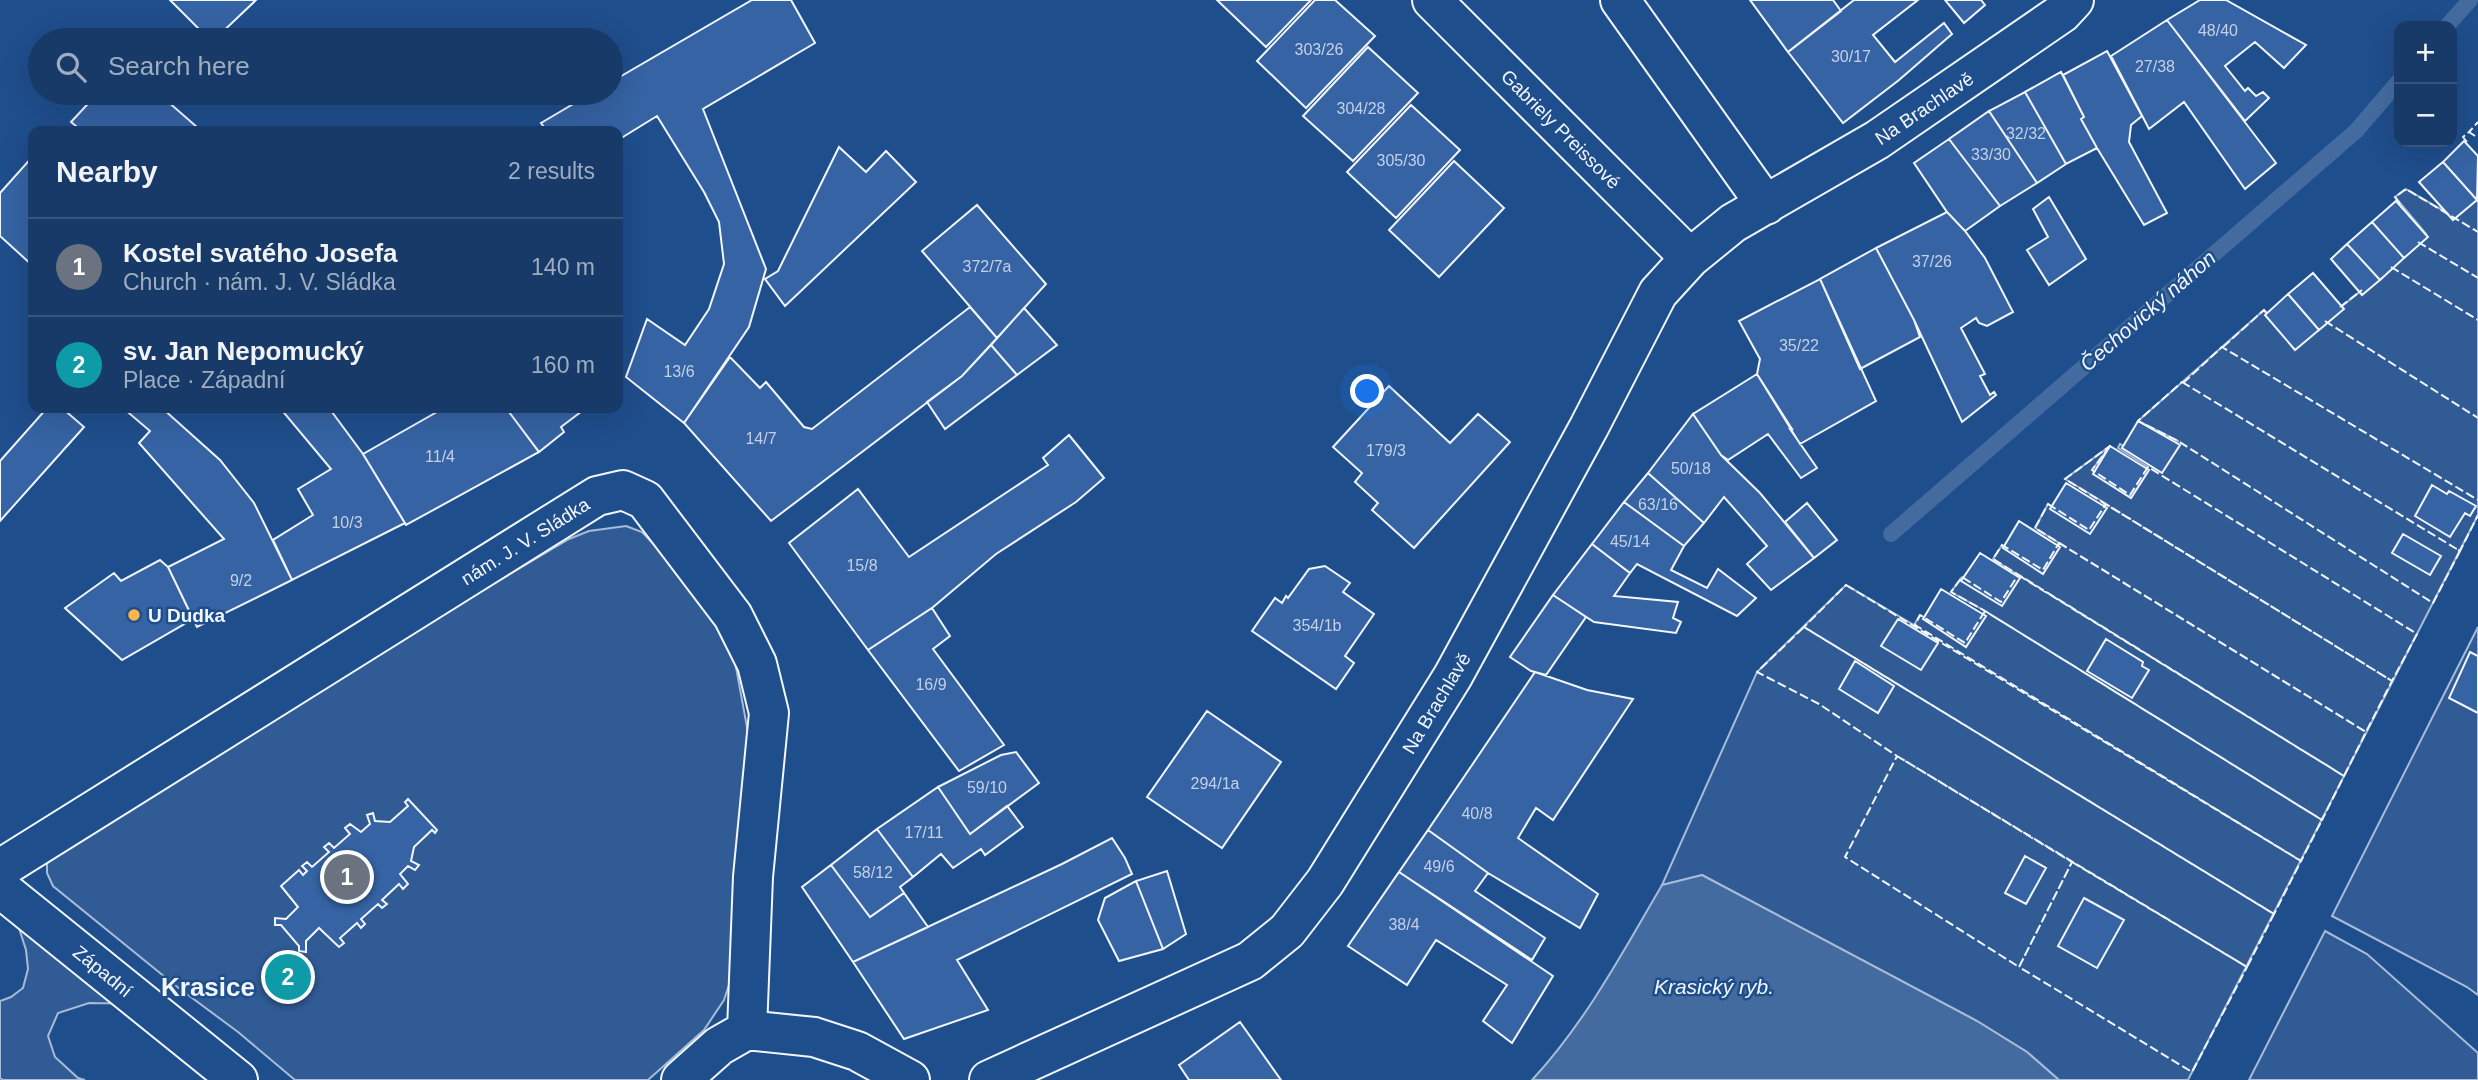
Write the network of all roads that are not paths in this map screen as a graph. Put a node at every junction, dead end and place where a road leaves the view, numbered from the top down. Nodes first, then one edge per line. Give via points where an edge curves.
1 (1432, 0) edge
2 (1620, 0) edge
3 (2074, 0) edge
4 (1766, 205) junction
5 (1690, 258) junction
6 (0, 869) edge
7 (0, 888) edge
8 (747, 1030) junction
9 (238, 1080) edge
10 (681, 1080) edge
11 (909, 1080) edge
12 (989, 1080) edge

1 - 5 street, Gabriely Preissové
2 - 4 street
3 - 4 street, Na Brachlavě via 2062,13 1877,140
4 - 5 street, Na Brachlavě via 1733,223
5 - 12 street, Na Brachlavě via 1658,293 1453,676 1325,882 1287,930 1250,961
6 - 8 street, nám. J. V. Sládka via 597,496 624,490 645,500 733,616 757,664 769,713 754,877
7 - 9 street, Západní
8 - 10 street via 719,1046
8 - 11 street via 814,1037 857,1051

